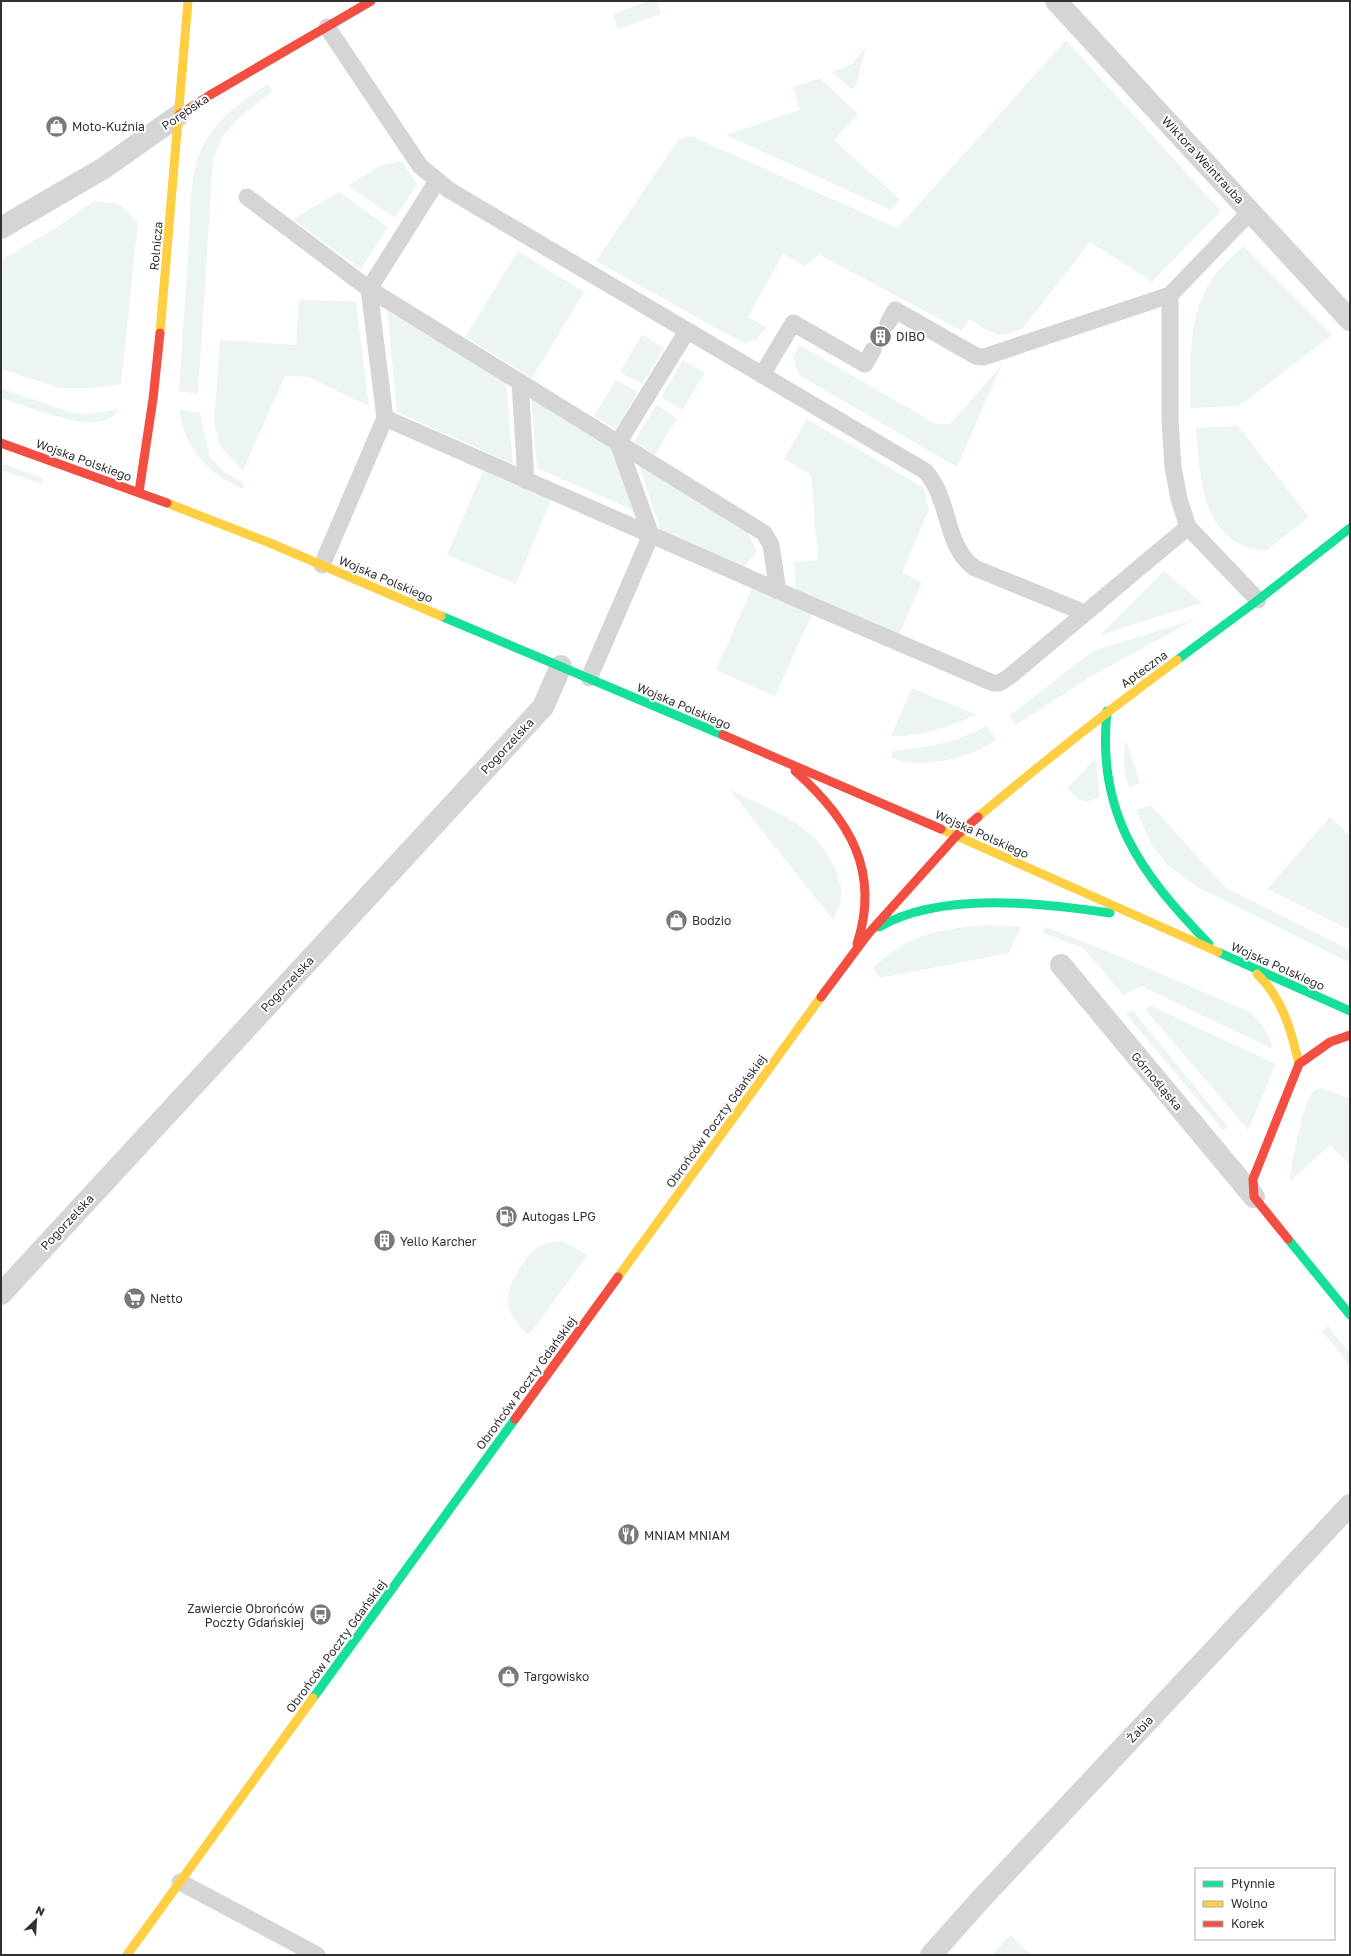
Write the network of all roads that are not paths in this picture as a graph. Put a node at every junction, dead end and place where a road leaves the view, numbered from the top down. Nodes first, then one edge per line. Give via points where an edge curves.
1 (188, 1) edge
2 (371, 1) edge
3 (1056, 1) edge
4 (327, 27) junction
5 (179, 115) junction
6 (437, 181) junction
7 (247, 197) dead end
8 (1251, 211) junction
9 (1, 228) edge
10 (369, 289) junction
11 (1170, 295) junction
12 (1350, 320) edge
13 (888, 323) dead end
14 (687, 331) junction
15 (873, 350) dead end
16 (762, 375) junction
17 (520, 382) junction
18 (385, 418) junction
19 (1, 443) edge
20 (618, 443) junction
21 (526, 481) junction
22 (139, 492) junction
23 (1188, 527) junction
24 (1350, 528) edge
25 (651, 535) junction
26 (322, 565) junction
27 (778, 591) junction
28 (1258, 600) junction
29 (1085, 613) junction
30 (561, 666) junction
31 (589, 678) junction
32 (1107, 711) junction
33 (785, 762) junction
34 (957, 835) junction
35 (1136, 917) junction
36 (868, 934) junction
37 (856, 950) junction
38 (1217, 952) junction
39 (1243, 964) junction
40 (1061, 965) dead end
41 (1350, 1011) edge
42 (1350, 1035) edge
43 (1299, 1064) junction
44 (1254, 1197) junction
45 (1, 1294) edge
46 (1350, 1315) edge
47 (1350, 1505) edge
48 (180, 1882) junction
49 (127, 1955) edge
50 (317, 1955) edge
51 (931, 1955) edge

1 - 5 street, Rolnicza
2 - 4 street, Porębska
3 - 8 street, Wiktora Weintrauba
4 - 5 street, Porębska
4 - 6 lane via 420,166
5 - 9 street, Porębska via 104,168
5 - 22 street, Rolnicza via 153,399
6 - 10 lane
6 - 14 lane
7 - 10 lane
8 - 11 lane
8 - 12 street, Wiktora Weintrauba
10 - 17 lane
10 - 18 lane
11 - 13 lane via 984,357 976,356 895,310
11 - 23 lane via 1170,420 1173,459 1179,499
14 - 16 lane
14 - 20 lane
15 - 16 lane via 864,364 792,323
16 - 29 lane via 925,471 934,481 960,555 967,563
17 - 20 lane
17 - 21 lane
18 - 21 lane
18 - 26 lane
19 - 22 street, Wojska Polskiego
20 - 25 lane
20 - 27 lane via 764,533 771,545
21 - 25 lane
22 - 26 street, Wojska Polskiego
23 - 28 lane
23 - 29 lane
24 - 28 street, Apteczna
25 - 27 lane
25 - 31 lane
26 - 30 street, Wojska Polskiego
27 - 29 lane via 993,683 999,683 1009,677
28 - 32 street, Apteczna
30 - 31 street, Wojska Polskiego
30 - 45 street, Pogorzelska via 543,707
31 - 33 street, Wojska Polskiego
32 - 34 street, Apteczna
32 - 38 street via 1105,756 1108,784 1121,823 1134,850 1158,886
33 - 34 street, Wojska Polskiego
33 - 37 street via 835,811 855,845 865,881 866,908
34 - 35 street, Wojska Polskiego
34 - 36 street, Obrońców Poczty Gdańskiej
35 - 36 street via 1062,905 981,902 910,914 883,924
35 - 38 street, Wojska Polskiego
36 - 37 street, Obrońców Poczty Gdańskiej
37 - 48 street, Obrońców Poczty Gdańskiej
38 - 39 street, Wojska Polskiego
39 - 41 street, Wojska Polskiego
39 - 43 street via 1259,975 1277,995 1285,1012
40 - 44 street, Górnośląska
42 - 43 street via 1330,1042
43 - 44 street via 1253,1179
44 - 46 street, Górnośląska
47 - 51 street, Żabia
48 - 49 street, Obrońców Poczty Gdańskiej
48 - 50 lane

